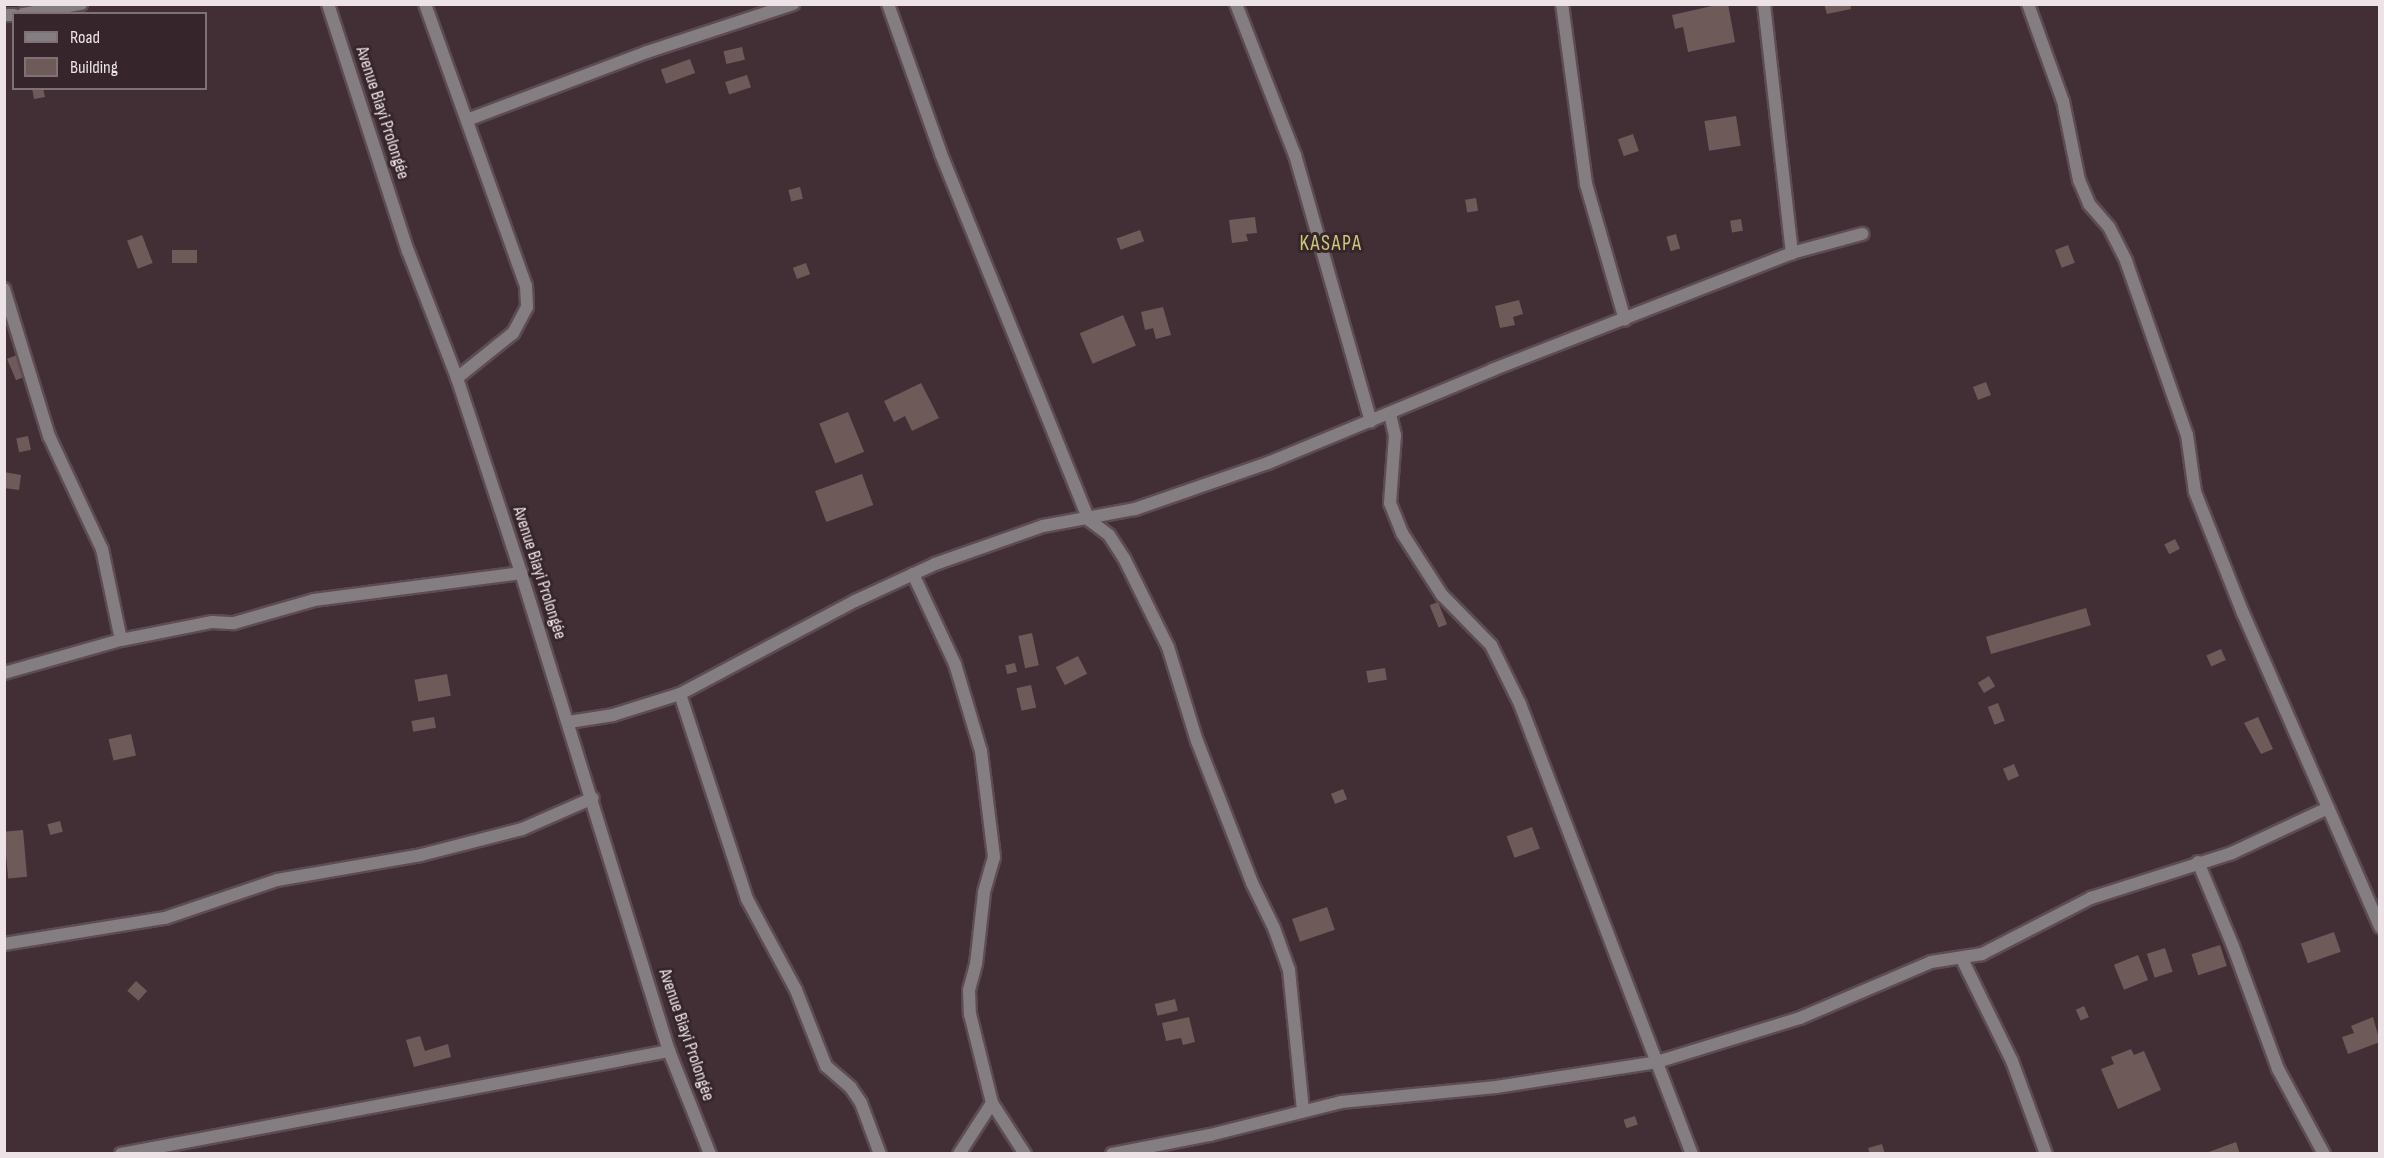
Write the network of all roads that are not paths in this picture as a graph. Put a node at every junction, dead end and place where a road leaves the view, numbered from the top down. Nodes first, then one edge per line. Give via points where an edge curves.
1 (81, 4) edge
2 (328, 4) edge
3 (425, 4) edge
4 (793, 4) edge
5 (888, 4) edge
6 (1236, 4) edge
7 (1562, 4) edge
8 (1764, 4) edge
9 (2028, 4) edge
10 (35, 12) edge
11 (467, 120) junction
12 (1862, 234) dead end
13 (1792, 253) junction
14 (4, 289) edge
15 (1626, 320) junction
16 (457, 378) junction
17 (1390, 414) junction
18 (1371, 421) junction
19 (1089, 520) junction
20 (520, 573) junction
21 (913, 574) junction
22 (121, 640) junction
23 (4, 673) edge
24 (680, 694) junction
25 (569, 722) junction
26 (593, 798) junction
27 (2328, 808) junction
28 (2198, 862) junction
29 (2379, 927) edge
30 (4, 945) edge
31 (1962, 959) junction
32 (669, 1051) junction
33 (1657, 1062) junction
34 (992, 1103) junction
35 (1303, 1111) junction
36 (122, 1154) edge
37 (710, 1154) edge
38 (880, 1154) edge
39 (958, 1154) edge
40 (1025, 1154) edge
41 (1112, 1154) edge
42 (1692, 1154) edge
43 (2046, 1154) edge
44 (2324, 1154) edge

1 - 10 street
2 - 16 street, Avenue Biayi Prolongée via 408,251
3 - 11 street
4 - 11 street via 647,52
5 - 19 street via 942,154
6 - 18 street via 1295,155
7 - 15 street via 1586,184
8 - 13 street
9 - 27 street via 2063,101 2079,180 2089,204 2109,227 2126,261 2187,435 2195,492
11 - 16 street via 526,286 527,307 513,333
12 - 13 street
13 - 15 street
14 - 22 street via 49,436 102,549
15 - 17 street via 1492,370
16 - 20 street, Avenue Biayi Prolongée
17 - 18 street
17 - 33 street via 1395,435 1390,503 1402,533 1442,595 1491,645 1520,704
18 - 19 street via 1268,463 1135,509
19 - 21 street via 1043,526
19 - 35 street via 1109,535 1124,558 1168,647 1197,741 1252,883 1274,928 1289,970
20 - 22 street via 314,600 234,623 212,622
20 - 25 street, Avenue Biayi Prolongée
21 - 24 street
21 - 34 street via 956,664 981,751 994,857 984,893 969,990 970,1014
22 - 23 street
24 - 25 street via 613,715
24 - 38 street via 747,899 796,990 826,1066 851,1088 861,1103
25 - 26 street, Avenue Biayi Prolongée
26 - 30 street via 522,830 421,855 277,880 165,918
26 - 32 street, Avenue Biayi Prolongée
27 - 28 street via 2260,841
27 - 29 street
28 - 31 street via 2091,898 1982,954
28 - 44 street via 2278,1069
31 - 33 street via 1931,962 1800,1018
31 - 43 street via 2012,1061
32 - 36 street
32 - 37 street, Avenue Biayi Prolongée
33 - 35 street via 1496,1088 1396,1096
33 - 42 street
34 - 39 street
34 - 40 street
35 - 41 street

